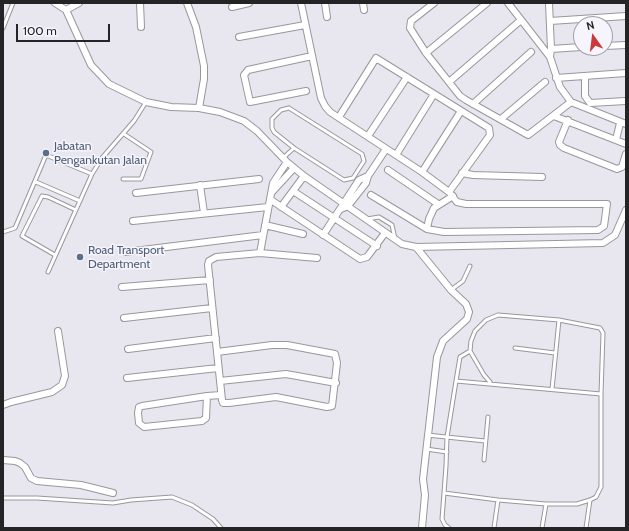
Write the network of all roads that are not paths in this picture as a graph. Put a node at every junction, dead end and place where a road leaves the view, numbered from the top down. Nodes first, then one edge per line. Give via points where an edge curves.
1 (13, 3) edge
2 (56, 3) edge
3 (79, 3) edge
4 (140, 3) edge
5 (187, 3) edge
6 (249, 3) edge
7 (301, 3) edge
8 (325, 3) edge
9 (363, 3) edge
10 (434, 3) edge
11 (487, 3) edge
12 (508, 3) edge
13 (549, 3) edge
14 (232, 7) dead end
15 (66, 10) junction
16 (364, 10) dead end
17 (626, 16) edge
18 (327, 17) dead end
19 (521, 20) junction
20 (550, 21) junction
21 (305, 25) junction
22 (141, 27) dead end
23 (3, 28) edge
24 (239, 37) dead end
25 (626, 45) edge
26 (613, 46) edge
27 (573, 48) edge
28 (551, 49) junction
29 (531, 52) dead end
30 (426, 53) junction
31 (312, 56) junction
32 (550, 57) junction
33 (626, 73) edge
34 (585, 76) junction
35 (407, 77) junction
36 (556, 78) junction
37 (449, 82) junction
38 (545, 82) dead end
39 (306, 91) dead end
40 (434, 94) junction
41 (146, 102) junction
42 (571, 102) junction
43 (626, 102) edge
44 (474, 104) junction
45 (199, 108) junction
46 (461, 111) junction
47 (554, 116) junction
48 (339, 117) junction
49 (501, 119) junction
50 (568, 120) junction
51 (623, 123) edge
52 (124, 134) junction
53 (368, 136) junction
54 (616, 140) junction
55 (626, 144) edge
56 (294, 148) junction
57 (386, 150) junction
58 (626, 154) edge
59 (396, 155) junction
60 (285, 160) junction
61 (294, 168) junction
62 (388, 170) dead end
63 (422, 172) junction
64 (462, 173) junction
65 (92, 174) junction
66 (304, 176) junction
67 (542, 177) dead end
68 (259, 178) dead end
69 (123, 179) dead end
70 (36, 182) junction
71 (200, 185) junction
72 (293, 191) junction
73 (136, 192) dead end
74 (272, 192) junction
75 (451, 194) junction
76 (371, 195) dead end
77 (80, 200) junction
78 (271, 200) junction
79 (346, 204) junction
80 (438, 204) junction
81 (268, 207) junction
82 (281, 207) junction
83 (76, 210) junction
84 (626, 210) edge
85 (204, 212) junction
86 (334, 218) junction
87 (365, 219) junction
88 (133, 221) dead end
89 (265, 225) junction
90 (427, 230) junction
91 (3, 232) edge
92 (385, 233) junction
93 (303, 234) dead end
94 (263, 235) junction
95 (322, 235) junction
96 (396, 240) junction
97 (376, 246) junction
98 (416, 248) junction
99 (126, 252) dead end
100 (260, 253) junction
101 (56, 255) junction
102 (317, 258) dead end
103 (470, 266) dead end
104 (48, 272) dead end
105 (210, 280) junction
106 (122, 287) dead end
107 (451, 290) junction
108 (212, 308) junction
109 (124, 318) dead end
110 (559, 320) junction
111 (58, 330) dead end
112 (216, 338) junction
113 (515, 348) dead end
114 (128, 349) dead end
115 (470, 351) junction
116 (217, 352) junction
117 (555, 352) junction
118 (218, 368) junction
119 (127, 378) dead end
120 (220, 380) junction
121 (456, 380) junction
122 (490, 382) junction
123 (336, 383) junction
124 (552, 389) junction
125 (221, 394) junction
126 (601, 394) junction
127 (207, 396) junction
128 (3, 405) edge
129 (488, 417) dead end
130 (427, 435) junction
131 (447, 437) junction
132 (485, 441) junction
133 (425, 449) junction
134 (446, 452) junction
135 (3, 460) edge
136 (484, 460) dead end
137 (113, 493) dead end
138 (444, 493) junction
139 (3, 498) edge
140 (498, 500) junction
141 (590, 500) junction
142 (546, 504) junction
143 (220, 528) edge
144 (422, 528) edge
145 (449, 528) edge
146 (494, 528) edge
147 (542, 528) edge
148 (586, 528) edge

1 - 23 lane
2 - 15 street
3 - 15 street
4 - 22 street
5 - 45 street via 196,27 204,66
6 - 14 street
7 - 21 street
8 - 18 street
9 - 16 street
10 - 30 street via 410,25
11 - 30 street
12 - 19 street
13 - 20 street
15 - 41 street via 91,65 98,74 109,84
17 - 20 street
19 - 32 street
19 - 37 street
20 - 28 street
21 - 24 street
21 - 31 street
25 - 26 street
27 - 28 street
28 - 32 street
29 - 44 street
30 - 37 street
31 - 39 street via 248,70 244,75 248,100 252,103
31 - 48 street via 321,98 325,106
32 - 36 street
33 - 34 street
34 - 36 street
34 - 43 street via 585,96 590,103
35 - 40 street
35 - 48 street via 376,58
35 - 53 street
36 - 42 street
37 - 44 street via 460,96
38 - 49 street
40 - 46 street
40 - 59 street
41 - 45 street via 171,107
41 - 52 lane
42 - 47 street
42 - 51 street
44 - 49 street
45 - 60 street via 220,112 244,122 257,131
46 - 63 street
46 - 64 street via 489,128 490,133
47 - 49 street via 528,135
47 - 50 street
48 - 53 street
50 - 54 street
50 - 58 street via 559,142 564,148 617,169 622,167
51 - 54 street
52 - 65 lane via 102,158
52 - 69 lane via 150,152 141,179
53 - 57 street
54 - 55 street
56 - 56 lane via 272,128 272,119 285,109 292,109 362,154 364,161 353,178 344,180
56 - 60 lane
57 - 59 street
57 - 79 street via 368,176 366,184
59 - 63 street
60 - 61 street
60 - 74 street via 273,183
61 - 66 street
61 - 74 street
62 - 80 street
63 - 75 street
64 - 67 street
64 - 75 street
65 - 70 lane via 46,155
65 - 77 lane
66 - 72 street
66 - 79 street
68 - 71 street
70 - 77 lane
70 - 91 lane via 14,228
71 - 73 street
71 - 85 street
72 - 82 street
72 - 86 street
74 - 78 street
75 - 80 street
75 - 90 street via 457,202 466,204 607,204 604,226 598,230
76 - 90 street
77 - 83 lane
78 - 81 street
78 - 82 street
79 - 86 street
79 - 87 street
80 - 90 street via 430,216
81 - 85 street
81 - 89 street
82 - 95 street
83 - 101 lane
83 - 101 lane via 48,196 42,196 22,236
84 - 98 street via 615,235 603,243
85 - 88 street
86 - 95 street
86 - 97 street
87 - 92 street
87 - 96 lane via 379,217 392,226
89 - 93 street
89 - 94 street
92 - 96 street
92 - 97 street
94 - 99 street
94 - 100 street
95 - 97 street via 360,259 367,258
96 - 98 street
98 - 107 street
100 - 102 street
100 - 105 street via 213,258 208,265
101 - 104 lane
103 - 107 lane via 463,281
105 - 106 street
105 - 108 street
107 - 130 street via 466,304 469,316 443,341 437,357
108 - 109 street
108 - 112 street
110 - 115 lane via 498,315 486,320 475,331
110 - 117 lane
110 - 126 lane via 600,328 603,333
111 - 128 street via 65,376 62,385 52,392
112 - 114 street
112 - 116 street
113 - 117 lane
115 - 121 lane via 460,357
115 - 122 lane
116 - 118 street
116 - 123 street via 287,345 332,353 337,359
117 - 124 lane
118 - 119 street
118 - 120 street
120 - 123 street via 286,374
120 - 125 street
121 - 122 lane
121 - 131 lane
122 - 124 lane
123 - 125 street via 334,403 330,406 276,397 223,403
124 - 126 lane
125 - 127 street
126 - 141 lane via 601,487 596,497
127 - 127 street via 139,407 139,423 144,427 202,421 206,418
129 - 132 lane
130 - 131 lane
130 - 133 street
131 - 132 lane
131 - 134 lane
132 - 136 lane
133 - 134 lane
133 - 144 street
134 - 138 lane
135 - 137 street via 15,461 25,466 31,478 37,481 82,485
138 - 140 lane
138 - 145 lane via 442,519
139 - 143 lane via 113,503 172,497 213,518
140 - 142 lane
140 - 146 lane
141 - 142 lane via 577,504
141 - 148 lane
142 - 147 lane

